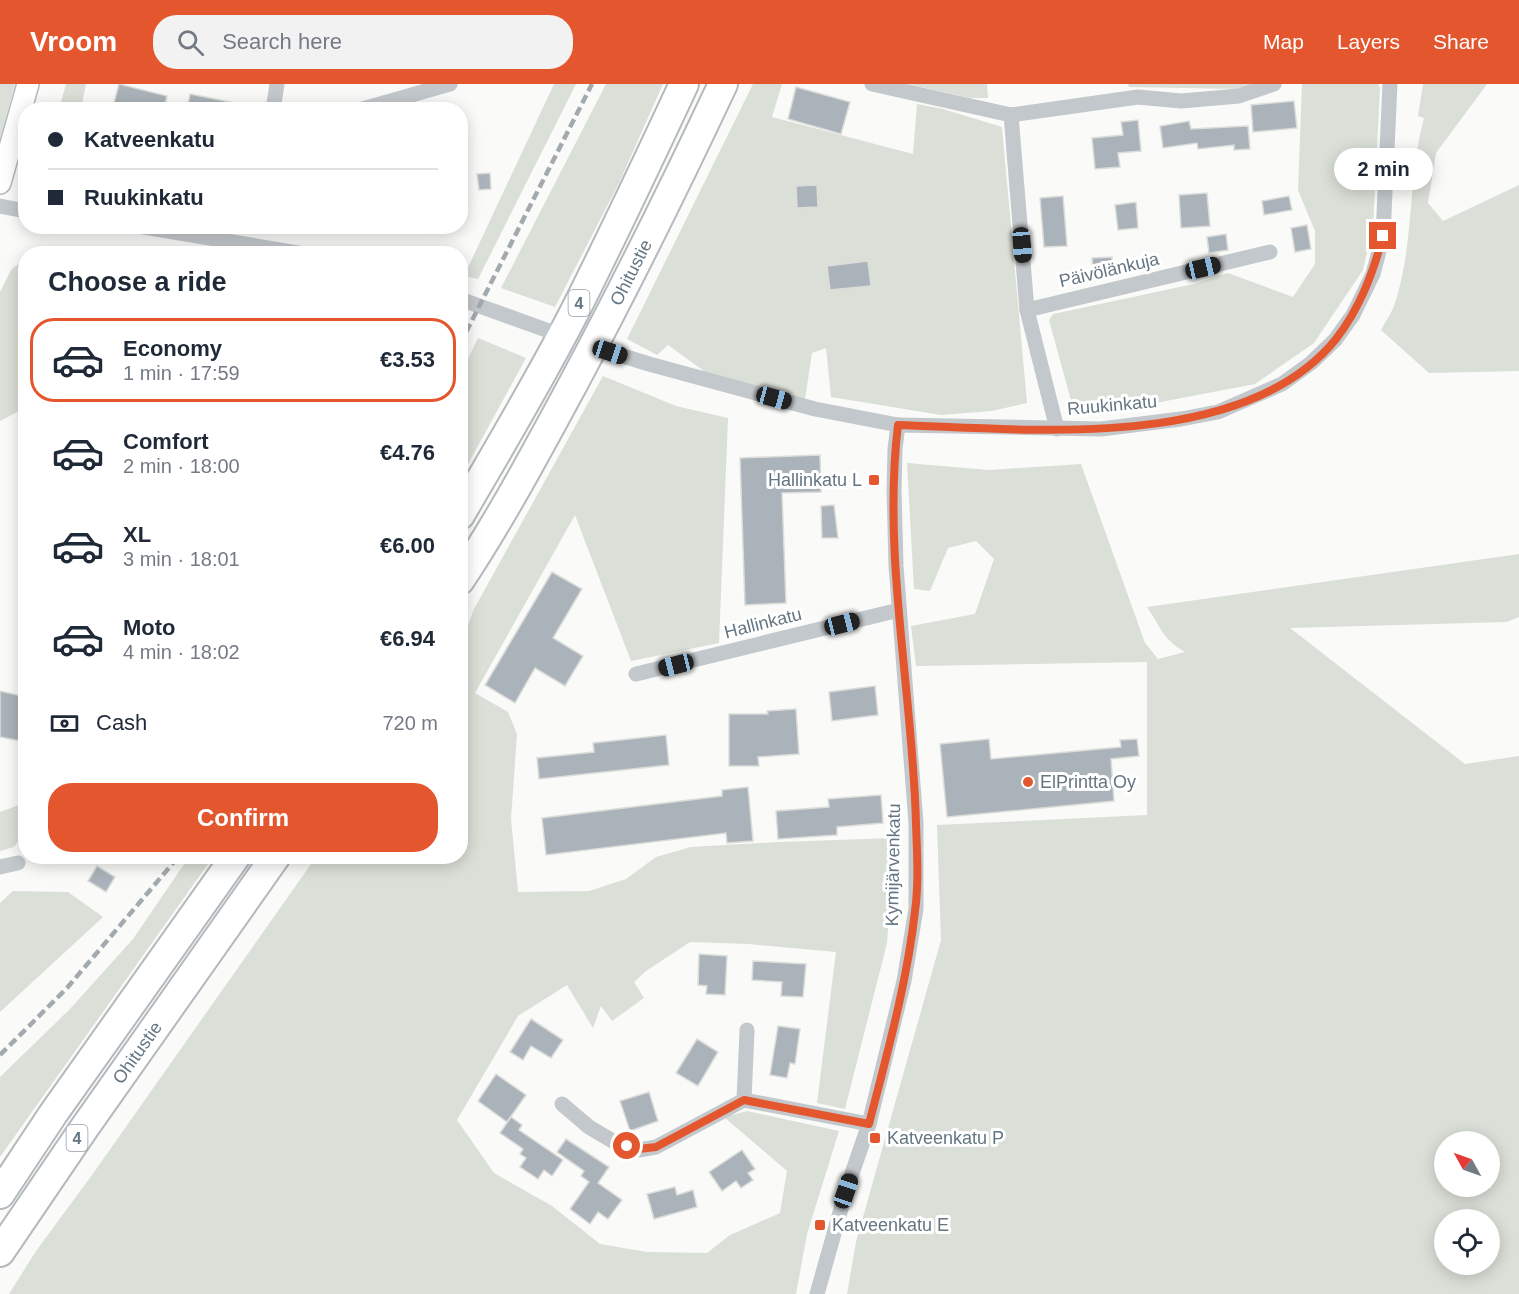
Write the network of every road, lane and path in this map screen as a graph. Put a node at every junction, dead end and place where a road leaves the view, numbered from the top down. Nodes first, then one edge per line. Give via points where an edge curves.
1 (28, 84) edge
2 (277, 84) edge
3 (450, 84) edge
4 (684, 84) edge
5 (723, 84) edge
6 (872, 84) edge
7 (1274, 84) edge
8 (1390, 84) edge
9 (23, 102) edge
10 (274, 102) edge
11 (387, 102) edge
12 (1011, 115) junction
13 (18, 119) edge
14 (0, 183) edge
15 (0, 206) edge
16 (18, 209) edge
17 (196, 234) edge
18 (261, 246) edge
19 (1269, 252) dead end
20 (468, 302) edge
21 (1027, 309) junction
22 (549, 331) dead end
23 (610, 352) dead end
24 (898, 425) junction
25 (1057, 429) junction
26 (468, 501) edge
27 (468, 567) edge
28 (899, 610) junction
29 (636, 674) dead end
30 (18, 863) dead end
31 (230, 864) edge
32 (270, 864) edge
33 (0, 867) edge
34 (747, 1030) dead end
35 (744, 1100) junction
36 (562, 1104) dead end
37 (869, 1124) junction
38 (0, 1194) edge
39 (0, 1252) edge
40 (817, 1294) edge

1 - 9 street
2 - 10 street
3 - 11 street
4 - 26 highway, Ohitustie / 4 via 576,309
5 - 27 highway, Ohitustie / 4 via 607,321
6 - 12 street
7 - 12 street via 1239,96 1181,101 1138,97
8 - 25 street, Ruukinkatu via 1383,236 1373,274 1353,315 1335,340 1282,384 1218,412 1101,429
12 - 21 street
13 - 14 street
15 - 16 street
17 - 18 street
19 - 21 street, Päivölänkuja
20 - 22 street
21 - 25 street
23 - 24 street, Ruukinkatu via 815,410
24 - 25 street, Ruukinkatu
24 - 28 street, Kymijärvenkatu via 894,490
28 - 29 street, Hallinkatu
28 - 37 street, Kymijärvenkatu via 916,823 916,909 904,981
30 - 33 street
31 - 38 highway, Ohitustie / 4
32 - 39 highway, Ohitustie / 4
34 - 35 street
35 - 36 street via 656,1147 639,1149 616,1143
35 - 37 street
37 - 40 street, Kymijärvenkatu

